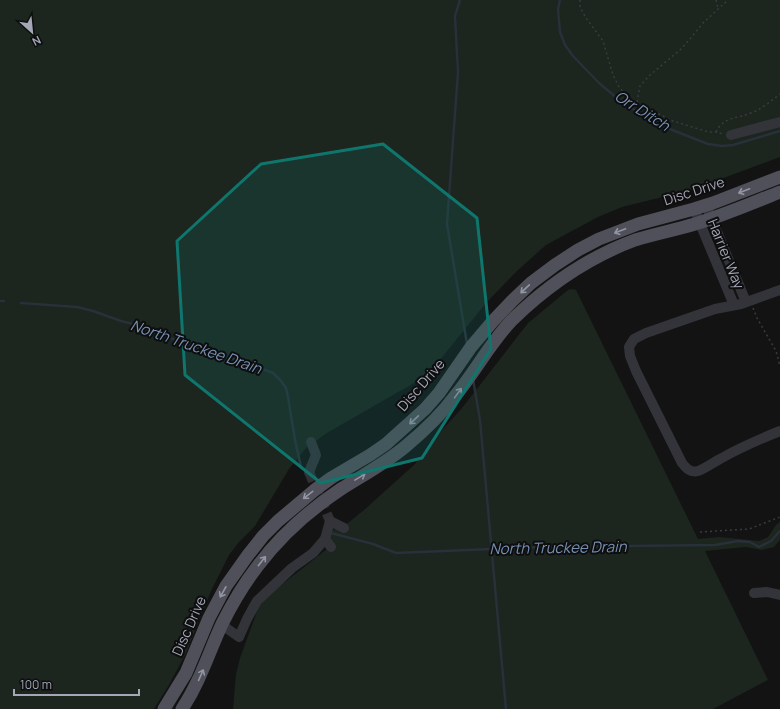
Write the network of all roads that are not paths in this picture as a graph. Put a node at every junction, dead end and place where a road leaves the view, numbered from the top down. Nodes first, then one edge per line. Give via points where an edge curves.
1 (780, 122) edge
2 (731, 135) road end
3 (780, 177) edge
4 (780, 192) edge
5 (700, 207) junction
6 (706, 221) junction
7 (732, 268) junction
8 (720, 272) junction
9 (780, 290) edge
10 (748, 302) junction
11 (734, 305) junction
12 (780, 431) edge
13 (311, 442) dead end
14 (309, 472) tunnel mouth
15 (344, 528) dead end
16 (324, 539) junction
17 (331, 547) dead end
18 (754, 593) dead end
19 (780, 595) edge
20 (222, 625) junction
21 (164, 709) edge
22 (182, 709) edge

1 - 2 street
3 -> 5 main road, Disc Drive
4 - 6 main road
5 - 6 street, Harrier Way
5 -> 21 main road, Disc Drive via 638,224 599,239 578,250 531,283 493,321 471,347 440,393 403,430 370,455 316,489 262,536 226,586 209,618 186,673
6 - 7 street, Harrier Way
6 - 8 street, Harrier Way
20 -> 6 main road via 247,581 286,532 323,501 390,459 434,421 497,337 545,290 611,250 655,234
7 - 8 street
7 - 10 street, Harrier Way
8 - 11 street, Harrier Way
9 - 10 street
10 - 11 street
11 - 12 street via 646,333 634,339 629,347 630,356 686,469 698,471
13 - 14 street via 316,456
15 - 16 street via 330,521
16 - 17 street
16 - 20 street via 313,553 292,568 257,601 239,637
18 - 19 street
22 -> 20 main road via 194,689

